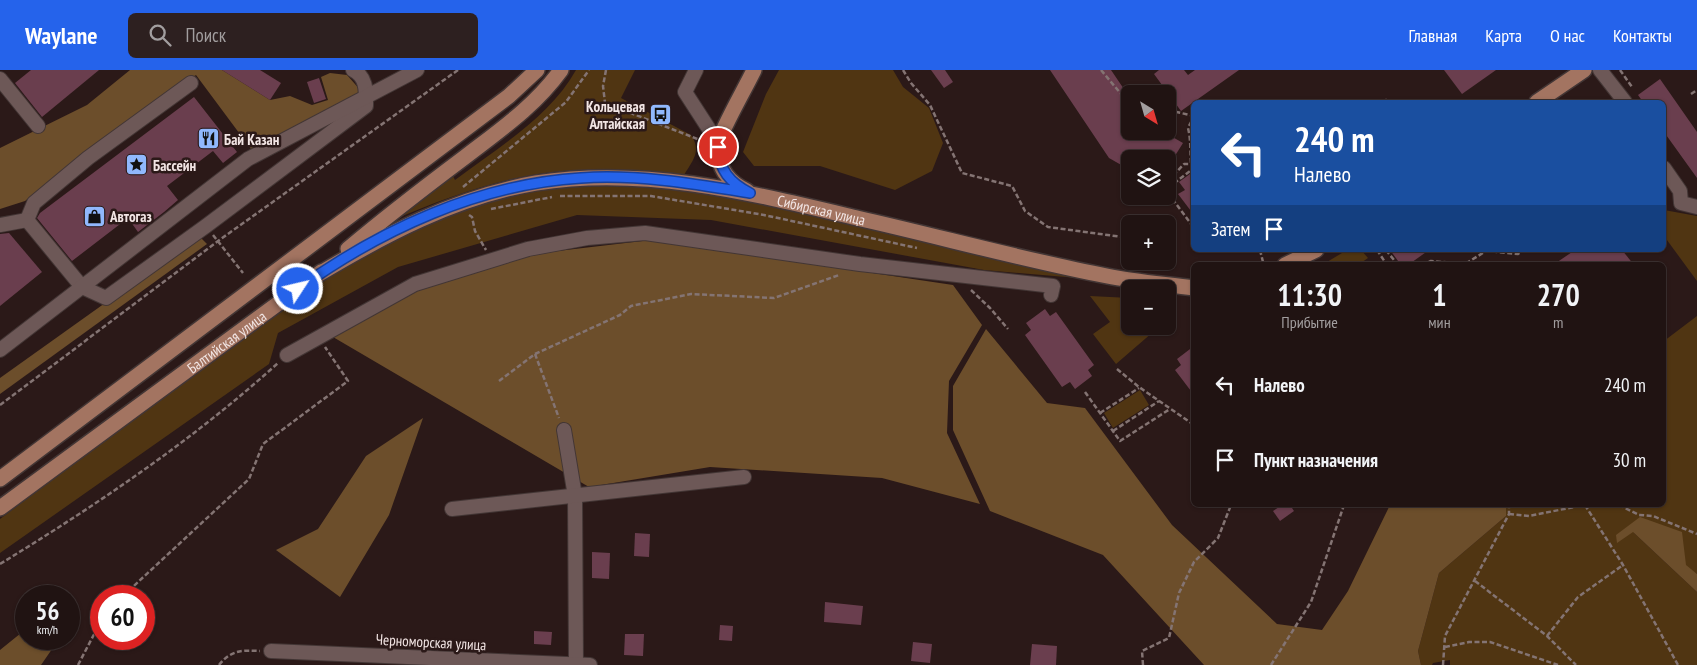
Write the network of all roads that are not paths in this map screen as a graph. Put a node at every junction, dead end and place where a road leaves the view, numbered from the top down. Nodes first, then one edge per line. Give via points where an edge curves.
1 (353, 70) edge
2 (417, 70) edge
3 (537, 70) edge
4 (561, 70) edge
5 (696, 70) edge
6 (754, 70) edge
7 (1584, 70) edge
8 (1600, 70) edge
9 (0, 79) edge
10 (191, 83) dead end
11 (366, 96) junction
12 (1540, 100) edge
13 (1623, 100) edge
14 (38, 126) dead end
15 (718, 145) junction
16 (1666, 171) edge
17 (750, 193) junction
18 (1697, 207) edge
19 (27, 220) junction
20 (0, 225) edge
21 (1312, 252) edge
22 (1291, 262) edge
23 (314, 277) junction
24 (82, 287) junction
25 (1191, 288) edge
26 (1051, 294) dead end
27 (0, 350) edge
28 (287, 355) road end
29 (564, 430) road end
30 (744, 477) dead end
31 (0, 479) edge
32 (575, 496) junction
33 (0, 508) edge
34 (452, 509) dead end
35 (271, 651) road end
36 (576, 665) edge
37 (590, 665) edge

1 - 11 street via 359,73 365,84
2 - 11 street
3 - 31 main road, Балтийская улица via 501,102
4 - 23 main road, Балтийская улица via 545,92 521,114 383,219
5 - 15 street via 685,92
6 - 15 main road
7 - 12 main road
8 - 13 street
9 - 14 street
10 - 19 street via 88,158 34,203
11 - 24 street via 248,159
11 - 24 street via 366,106 106,298
15 - 17 main road via 721,168 740,188
16 - 18 street via 1680,192 1681,203
17 - 23 main road, Сибирская улица via 689,183 627,178 581,178 534,184 466,201 432,214 392,232
17 - 25 main road, Сибирская улица via 1109,276
19 - 20 street
19 - 24 street
21 - 22 main road
23 - 33 main road, Балтийская улица
24 - 27 street
26 - 28 street via 1053,286 860,264 645,233 587,238 528,249 415,284
29 - 32 street
30 - 32 street
32 - 34 street
32 - 36 street
35 - 36 street, Черноморская улица
36 - 37 street, Черноморская улица

